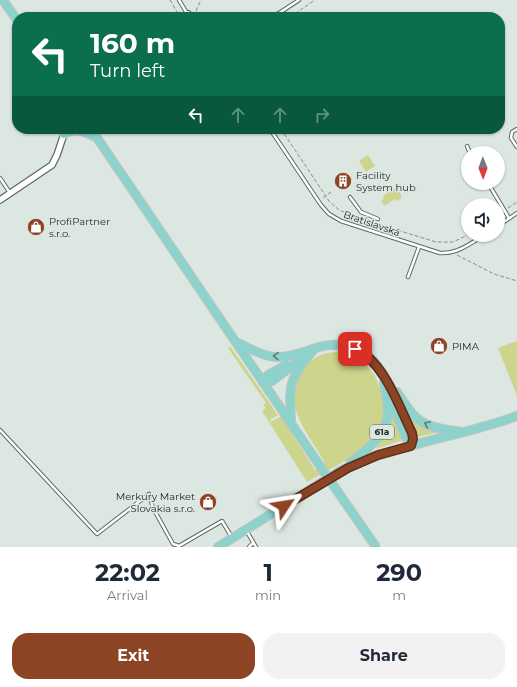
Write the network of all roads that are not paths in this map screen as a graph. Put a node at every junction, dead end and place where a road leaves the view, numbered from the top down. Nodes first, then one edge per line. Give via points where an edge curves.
1 (3, 0) edge
2 (179, 0) edge
3 (299, 0) edge
4 (186, 12) edge
5 (281, 12) edge
6 (12, 13) edge
7 (517, 129) edge
8 (64, 134) edge
9 (88, 134) edge
10 (94, 134) edge
11 (97, 134) edge
12 (273, 134) edge
13 (97, 138) junction
14 (517, 147) edge
15 (0, 178) edge
16 (492, 190) edge
17 (10, 193) junction
18 (350, 197) dead end
19 (0, 200) edge
20 (517, 213) edge
21 (378, 218) dead end
22 (509, 218) junction
23 (505, 221) edge
24 (473, 242) edge
25 (419, 247) junction
26 (408, 277) dead end
27 (238, 343) junction
28 (314, 349) junction
29 (383, 376) junction
30 (263, 382) junction
31 (517, 416) edge
32 (291, 422) junction
33 (0, 430) edge
34 (464, 432) junction
35 (411, 446) junction
36 (340, 471) junction
37 (246, 530) junction
38 (232, 539) junction
39 (253, 543) junction
40 (218, 547) edge
41 (249, 547) edge
42 (256, 547) edge
43 (376, 547) edge

1 - 6 main road
2 - 4 lane
3 - 5 lane
7 - 14 lane via 512,132 511,138
8 - 17 street via 52,165
9 - 13 main road
10 - 13 main road
11 - 13 main road
12 - 25 lane, Bratislavská via 329,214 348,224
13 - 27 main road
15 - 17 lane
16 - 22 lane
17 - 19 street
18 - 21 lane via 361,212
20 - 22 lane
22 - 23 lane
24 - 25 lane, Bratislavská via 451,252 436,252
25 - 26 lane
28 -> 27 main road, 61a via 274,357
27 - 30 main road
28 - 29 main road, 61a via 331,345 355,349 370,358
28 - 30 main road, 61a via 272,381
28 - 32 main road via 295,373 291,384
34 -> 29 main road, 61a via 425,424 411,412
29 - 35 main road, 61a via 412,433
29 - 36 main road, 61a via 388,412 383,432 371,446
30 - 32 main road
31 - 34 main road
32 - 43 main road, bridge
33 - 38 lane via 98,534 150,494 153,508 173,544 179,546 222,521
34 - 35 main road
35 - 36 main road via 368,459
36 - 37 main road
37 - 38 main road
37 - 39 lane
38 - 40 main road
39 - 41 lane
39 - 42 lane

